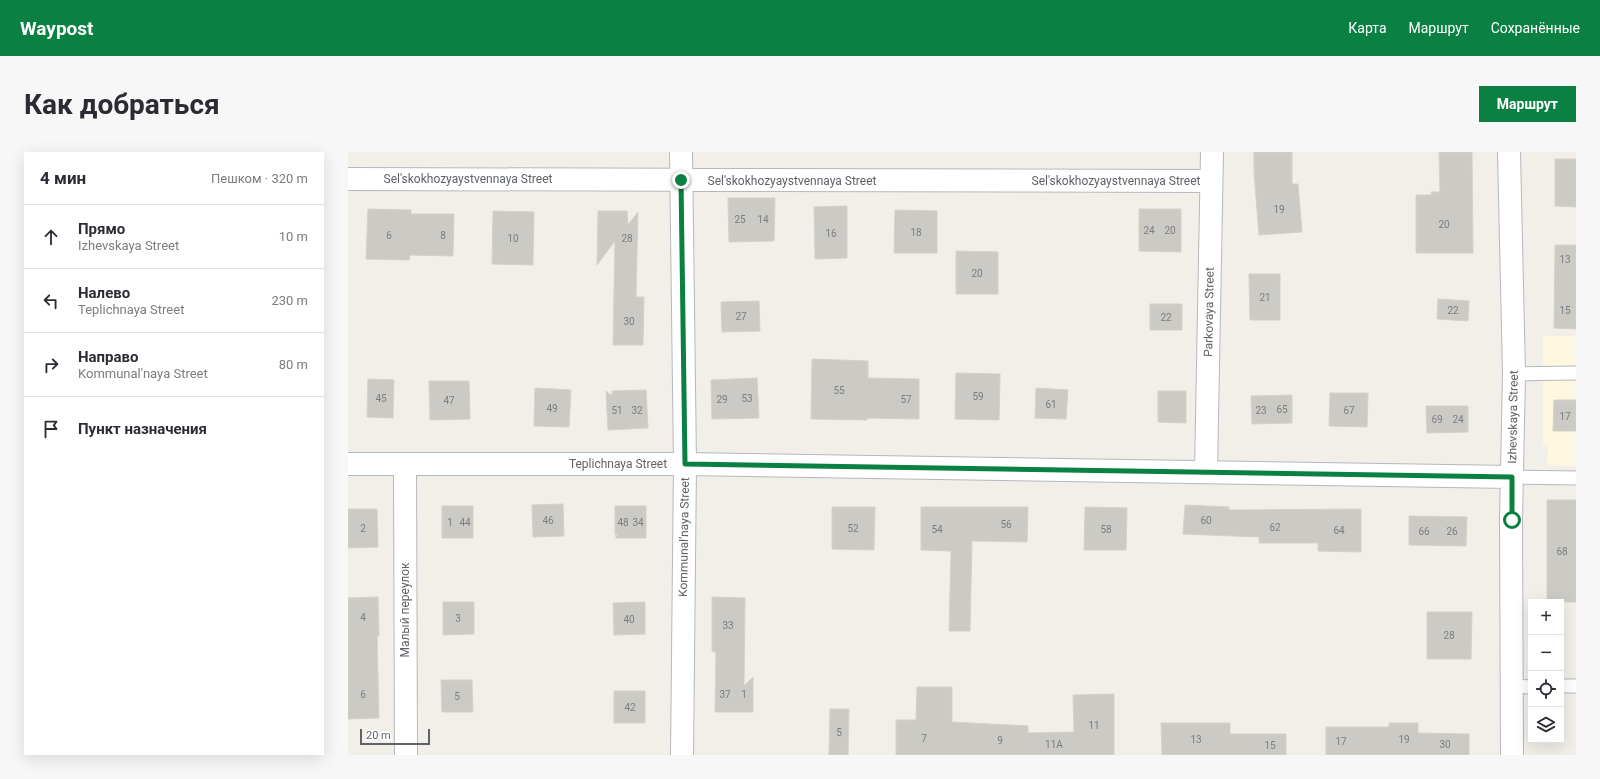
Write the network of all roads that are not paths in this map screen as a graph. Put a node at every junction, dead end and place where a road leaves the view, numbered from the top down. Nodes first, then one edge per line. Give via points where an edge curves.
1 (680, 152) edge
2 (1212, 152) edge
3 (1509, 152) edge
4 (348, 179) edge
5 (681, 180) junction
6 (1211, 181) junction
7 (1576, 373) edge
8 (1514, 374) junction
9 (348, 464) edge
10 (685, 464) junction
11 (405, 465) junction
12 (1206, 472) junction
13 (1512, 477) junction
14 (1576, 478) edge
15 (1521, 686) edge
16 (1564, 686) edge
17 (1576, 686) edge
18 (406, 755) edge
19 (682, 755) edge
20 (1512, 755) edge

1 - 5 street, Kommunal'naya Street
2 - 6 street, Parkovaya Street
3 - 8 street, Izhevskaya Street
4 - 5 street, Sel'skokhozyaystvennaya Street
5 - 6 street, Sel'skokhozyaystvennaya Street
5 - 10 street, Kommunal'naya Street
6 - 12 street, Parkovaya Street
7 - 8 lane
8 - 13 street, Izhevskaya Street
9 - 11 street, Teplichnaya Street
10 - 11 street, Teplichnaya Street
10 - 12 street, Teplichnaya Street
10 - 19 street, Kommunal'naya Street
11 - 18 street, Малый переулок
12 - 13 street, Teplichnaya Street
13 - 14 lane
13 - 15 street, Izhevskaya Street
15 - 20 street, Izhevskaya Street
16 - 17 lane

